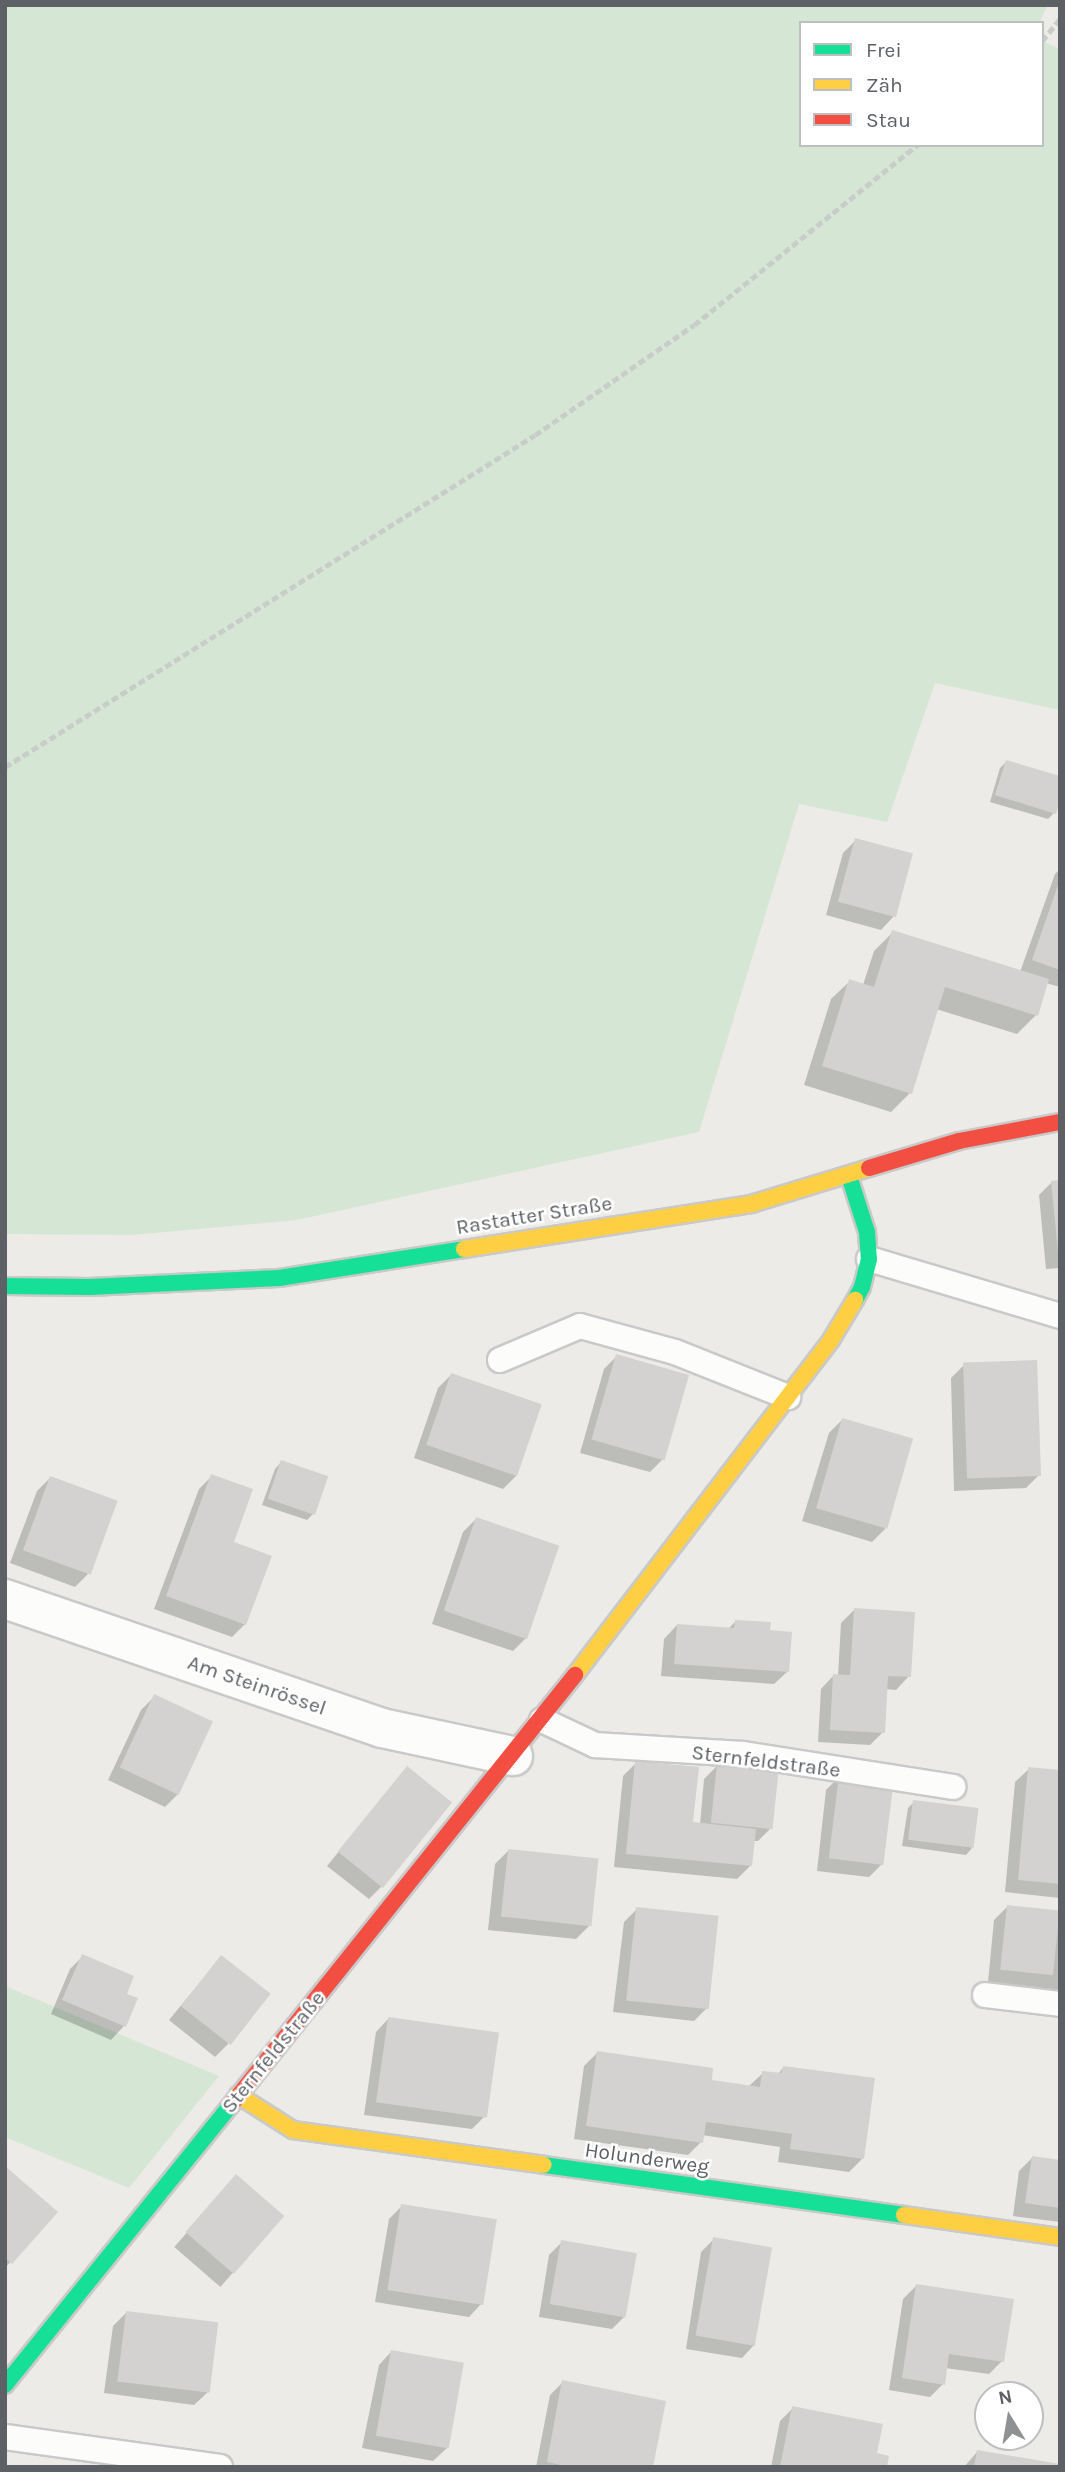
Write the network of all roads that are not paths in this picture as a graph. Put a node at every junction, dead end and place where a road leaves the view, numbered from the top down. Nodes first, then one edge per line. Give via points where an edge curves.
1 (1060, 1122) edge
2 (849, 1176) junction
3 (869, 1259) junction
4 (5, 1286) edge
5 (1060, 1316) edge
6 (500, 1360) dead end
7 (788, 1397) junction
8 (5, 1599) edge
9 (542, 1720) junction
10 (513, 1756) junction
11 (953, 1787) dead end
12 (985, 1995) dead end
13 (1060, 2004) edge
14 (238, 2095) junction
15 (1060, 2237) edge
16 (5, 2385) edge
17 (5, 2437) edge
18 (220, 2467) edge

1 - 2 street, Rastatter Straße via 959,1141
2 - 3 street, Sternfeldstraße via 867,1232
2 - 4 street, Rastatter Straße via 751,1204 279,1278
3 - 5 lane
3 - 7 street, Sternfeldstraße via 862,1287 844,1319
6 - 7 lane via 580,1326 675,1352
7 - 9 street, Sternfeldstraße
8 - 10 street, Am Steinrössel via 383,1728
9 - 10 street, Sternfeldstraße
9 - 11 lane, Sternfeldstraße via 595,1745 743,1754
10 - 14 street, Sternfeldstraße
12 - 13 lane
14 - 15 street, Holunderweg via 293,2130
14 - 16 street, Sternfeldstraße
17 - 18 lane

